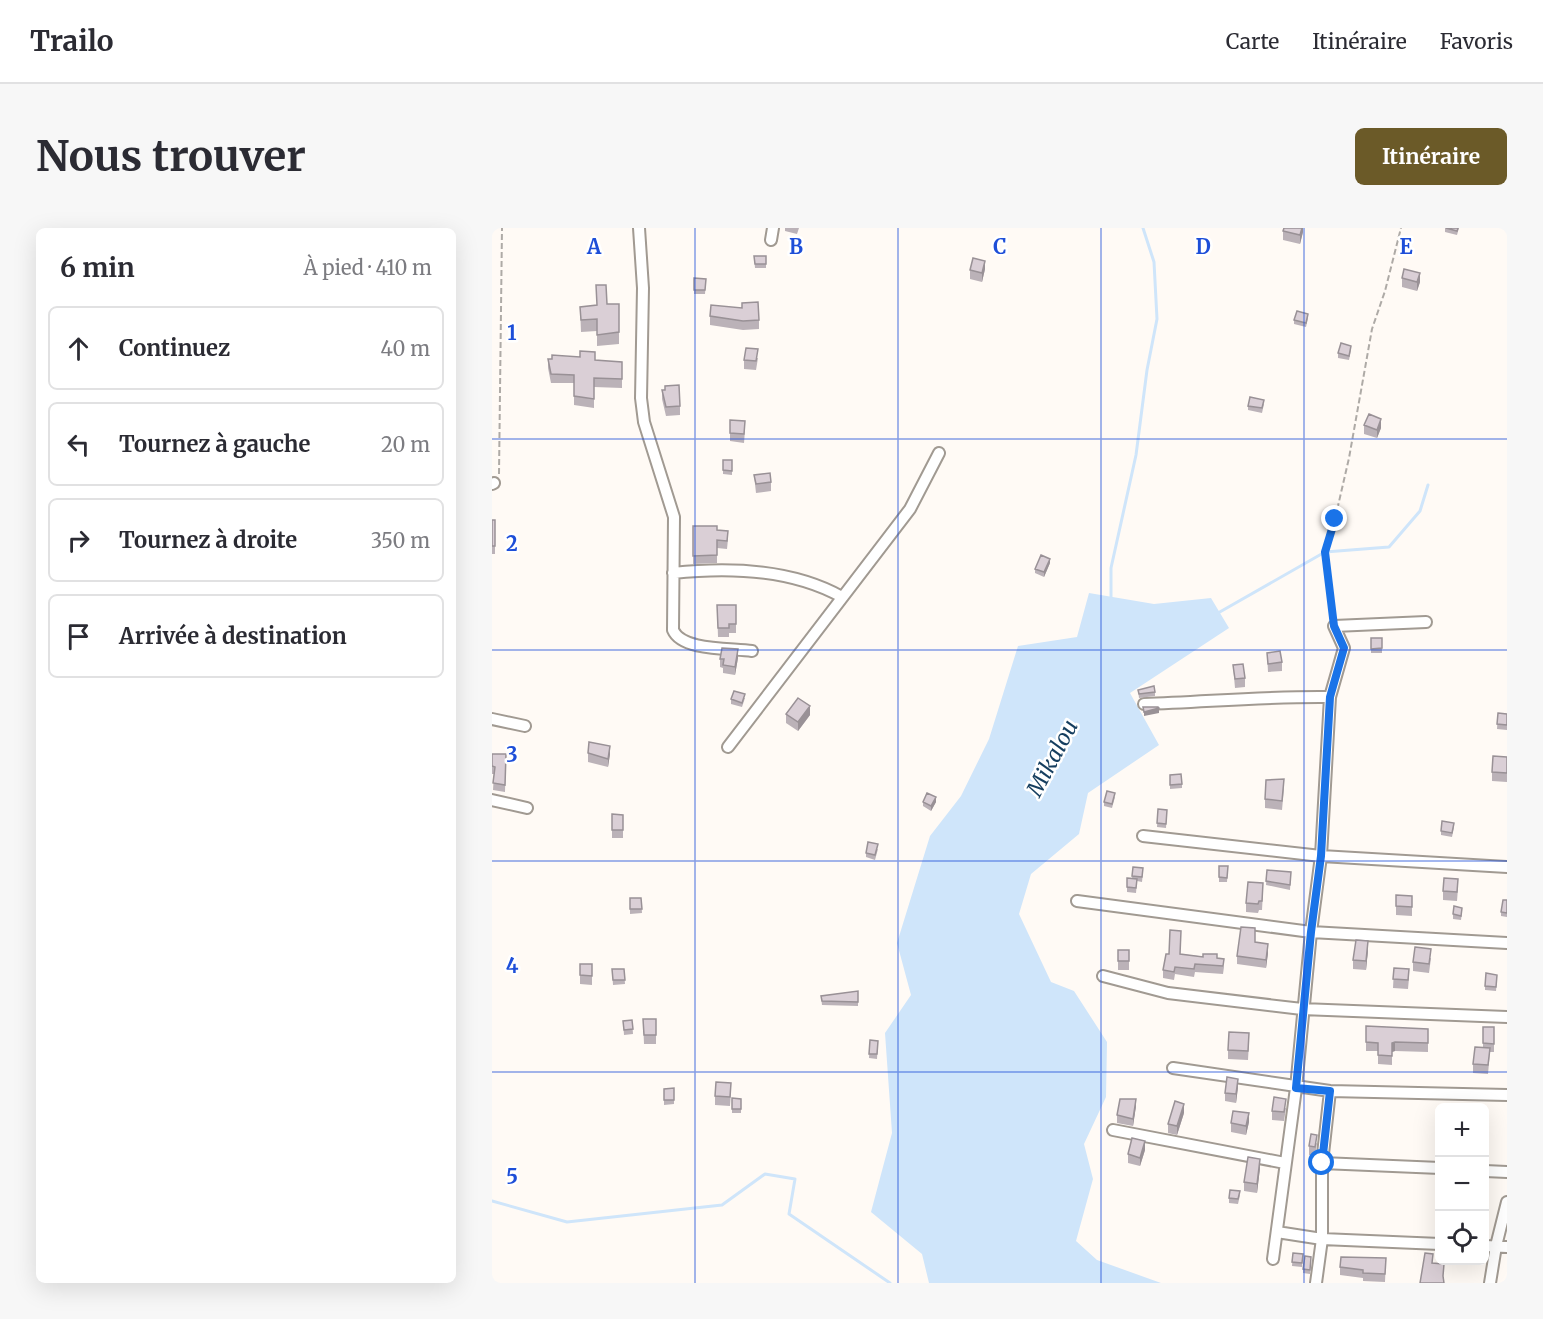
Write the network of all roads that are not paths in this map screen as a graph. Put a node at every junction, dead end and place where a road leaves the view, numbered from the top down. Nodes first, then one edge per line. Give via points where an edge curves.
1 (639, 228) edge
2 (773, 228) edge
3 (771, 240) dead end
4 (939, 453) dead end
5 (673, 573) junction
6 (842, 597) junction
7 (1426, 622) dead end
8 (752, 651) dead end
9 (1330, 697) junction
10 (1144, 704) edge
11 (492, 719) edge
12 (525, 726) dead end
13 (728, 747) dead end
14 (492, 800) edge
15 (527, 808) dead end
16 (1143, 836) dead end
17 (1321, 856) junction
18 (1507, 867) edge
19 (1077, 901) dead end
20 (1311, 932) junction
21 (1507, 943) edge
22 (1103, 976) dead end
23 (1302, 1009) junction
24 (1507, 1017) edge
25 (1173, 1068) dead end
26 (1296, 1088) junction
27 (1330, 1091) junction
28 (1507, 1095) edge
29 (1113, 1130) dead end
30 (1285, 1163) junction
31 (1322, 1163) junction
32 (1435, 1168) edge
33 (1489, 1171) edge
34 (1507, 1172) edge
35 (1507, 1202) edge
36 (1277, 1232) junction
37 (1322, 1239) junction
38 (1435, 1244) edge
39 (1496, 1246) edge
40 (1273, 1259) dead end
41 (1316, 1283) edge
42 (1491, 1283) edge

1 - 5 street via 643,288 641,398 644,422 674,517
2 - 3 street
4 - 6 street via 910,509
5 - 6 street via 706,569 754,572 820,585
5 - 8 street via 673,630 677,637 686,643
6 - 13 street
7 - 9 street via 1334,626 1344,648
9 - 10 street via 1275,696
9 - 17 street
11 - 12 street
14 - 15 street
16 - 17 street
17 - 18 street
17 - 20 street
19 - 20 street
20 - 21 street
20 - 23 street
22 - 23 street via 1168,993
23 - 24 street
23 - 26 street
25 - 26 street
26 - 27 street
26 - 30 street
27 - 28 street
27 - 31 street
29 - 30 street
30 - 36 street
31 - 32 street
31 - 37 street
33 - 34 street
35 - 39 street
36 - 37 street
36 - 40 street
37 - 38 street
37 - 41 street
39 - 42 street

